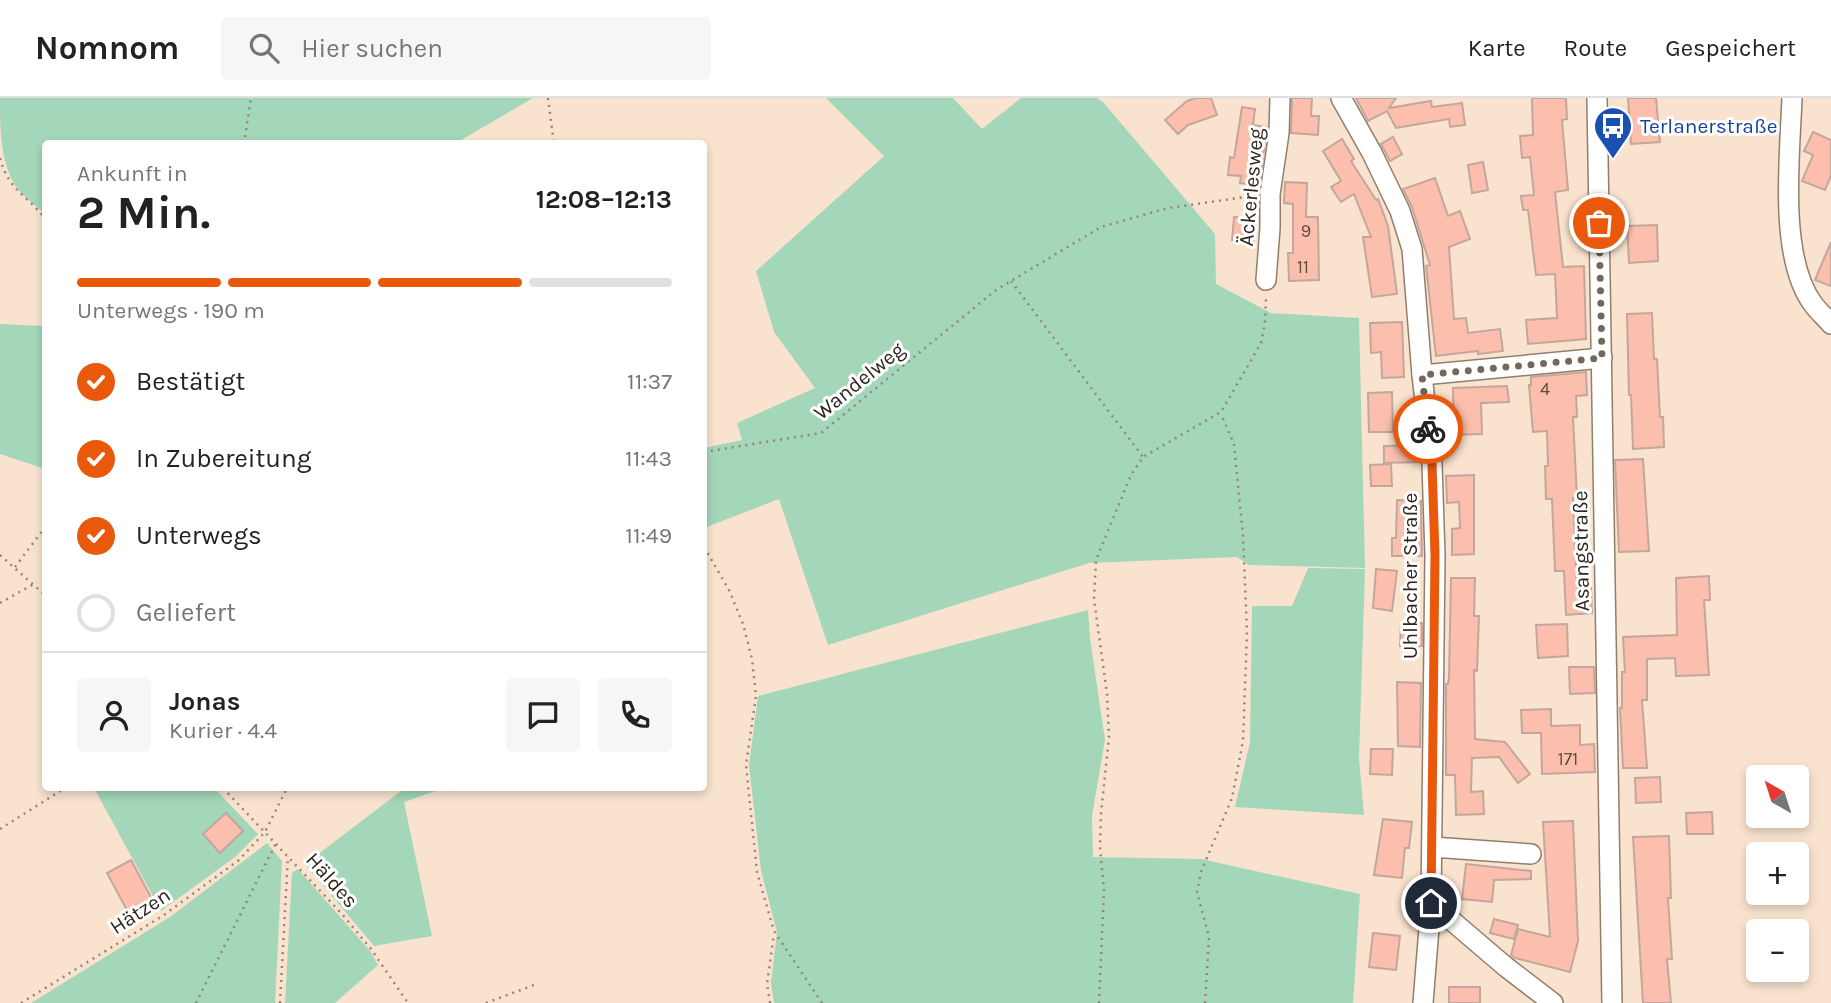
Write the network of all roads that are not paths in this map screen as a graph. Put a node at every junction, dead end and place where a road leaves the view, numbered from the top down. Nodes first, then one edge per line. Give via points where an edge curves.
1 (1280, 98) edge
2 (1341, 98) edge
3 (1597, 98) edge
4 (1791, 98) edge
5 (1266, 280) road end
6 (1831, 324) edge
7 (1602, 358) junction
8 (1422, 375) junction
9 (1432, 847) junction
10 (1531, 854) dead end
11 (1431, 903) junction
12 (1423, 1003) edge
13 (1553, 1003) edge
14 (1612, 1003) edge

1 - 5 street, Äckerlesweg
2 - 8 street, Uhlbacher Straße via 1372,153 1412,249
3 - 7 street, Asangstraße
4 - 6 street via 1788,200 1796,267 1811,303
7 - 8 street
7 - 14 street, Asangstraße
8 - 9 street, Uhlbacher Straße via 1432,464 1435,555
9 - 10 street
9 - 11 street, Uhlbacher Straße
11 - 12 street, Uhlbacher Straße
11 - 13 street

